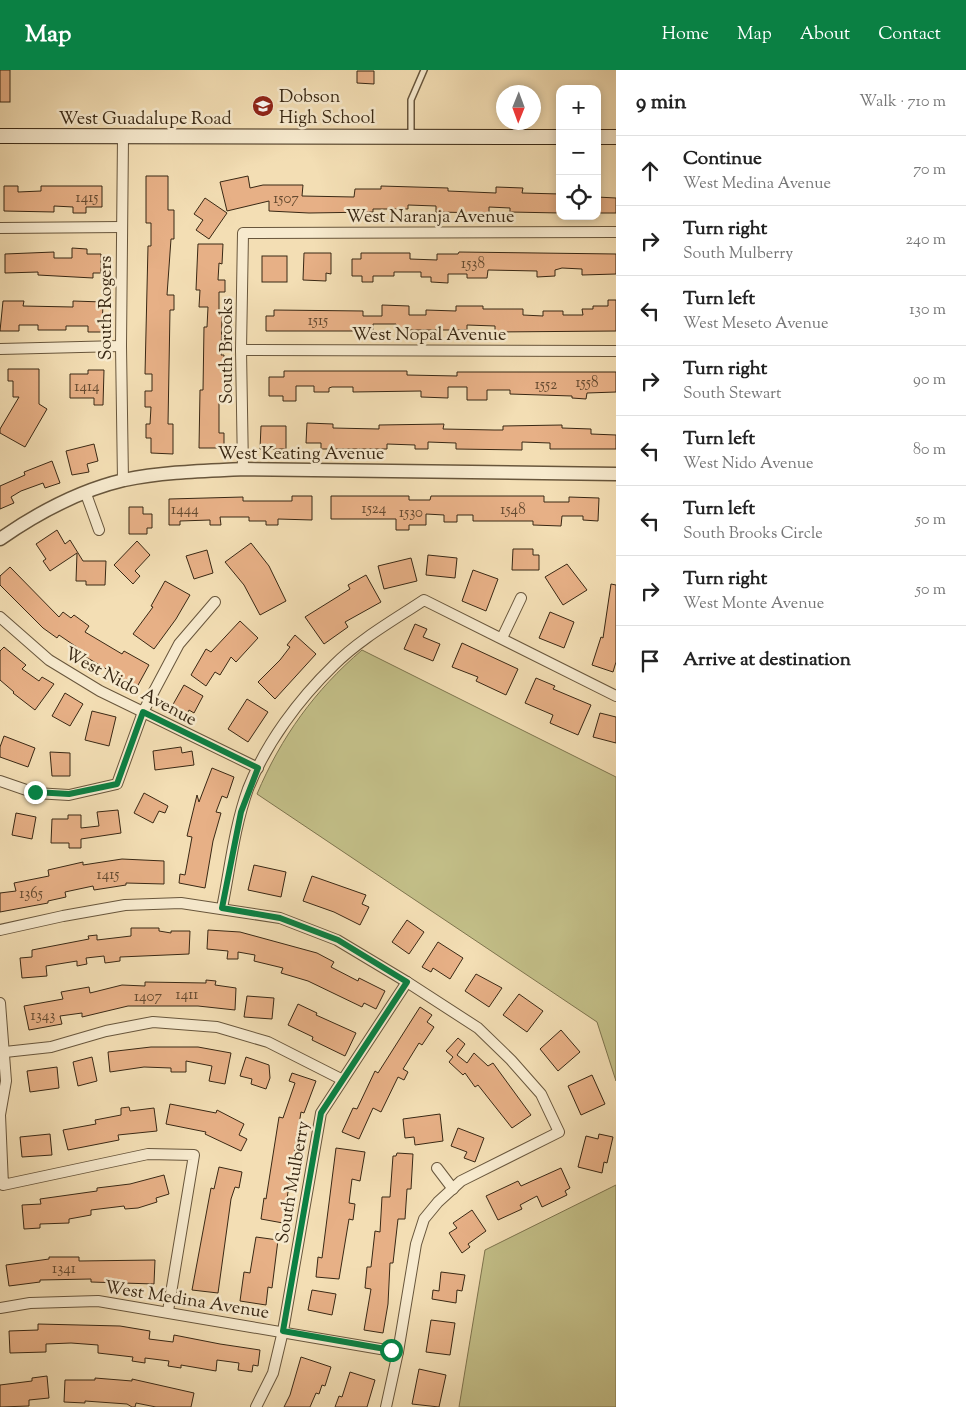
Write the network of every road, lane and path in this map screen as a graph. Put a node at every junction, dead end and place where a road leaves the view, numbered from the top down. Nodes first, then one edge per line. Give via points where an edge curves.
1 (424, 70) edge
2 (0, 136) edge
3 (123, 136) junction
4 (556, 136) edge
5 (601, 137) edge
6 (616, 137) edge
7 (411, 138) junction
8 (122, 227) junction
9 (0, 228) edge
10 (616, 232) edge
11 (243, 233) joint
12 (121, 346) junction
13 (0, 349) edge
14 (241, 350) junction
15 (616, 351) edge
16 (243, 469) junction
17 (616, 474) edge
18 (123, 481) junction
19 (86, 494) junction
20 (99, 530) dead end
21 (0, 539) edge
22 (520, 598) dead end
23 (215, 602) dead end
24 (0, 617) edge
25 (502, 638) junction
26 (616, 696) edge
27 (143, 712) junction
28 (258, 768) junction
29 (0, 781) edge
30 (222, 908) junction
31 (0, 930) edge
32 (407, 982) junction
33 (0, 1003) edge
34 (5, 1052) junction
35 (341, 1079) junction
36 (437, 1168) dead end
37 (453, 1189) junction
38 (0, 1308) edge
39 (168, 1311) junction
40 (283, 1331) junction
41 (398, 1352) junction
42 (256, 1407) edge
43 (386, 1407) edge

1 - 7 lane via 411,100
2 - 3 main road, West Guadalupe Road
3 - 7 main road, West Guadalupe Road
3 - 8 street, South Rogers
4 - 7 main road, West Guadalupe Road
5 - 6 main road
8 - 9 street
8 - 12 street, South Rogers
10 - 11 street, West Naranja Avenue
11 - 14 street, South Brooks
12 - 13 street
12 - 18 street, South Rogers
14 - 15 street, West Nopal Avenue
14 - 16 street, South Brooks
16 - 17 street, West Keating Avenue
16 - 18 street, West Keating Avenue
18 - 19 street, West Keating Avenue
19 - 20 street
19 - 21 street, West Keating Avenue via 69,500
22 - 25 street
23 - 27 street via 179,644
24 - 27 street, West Nido Avenue via 49,660
25 - 26 street
25 - 28 street via 424,600 335,664 290,715
27 - 28 street, West Nido Avenue
27 - 29 street via 117,784 69,794 35,792
28 - 30 street via 241,812
30 - 31 street via 181,903 125,905
30 - 32 street via 280,918 338,940
32 - 35 street, South Mulberry
32 - 37 street via 478,1028 511,1060 541,1094 559,1132 462,1181
33 - 34 street
34 - 35 street via 51,1047 153,1022 208,1026 268,1042
34 - 39 street via 6,1081 0,1114 3,1184 148,1154 194,1155
35 - 40 street, South Mulberry via 321,1113
36 - 37 street
37 - 41 street via 424,1220 416,1244
38 - 39 street, West Medina Avenue via 30,1302 98,1301
39 - 40 street, West Medina Avenue
40 - 41 street, West Medina Avenue
40 - 42 street, South Mulberry via 274,1373
41 - 43 street

